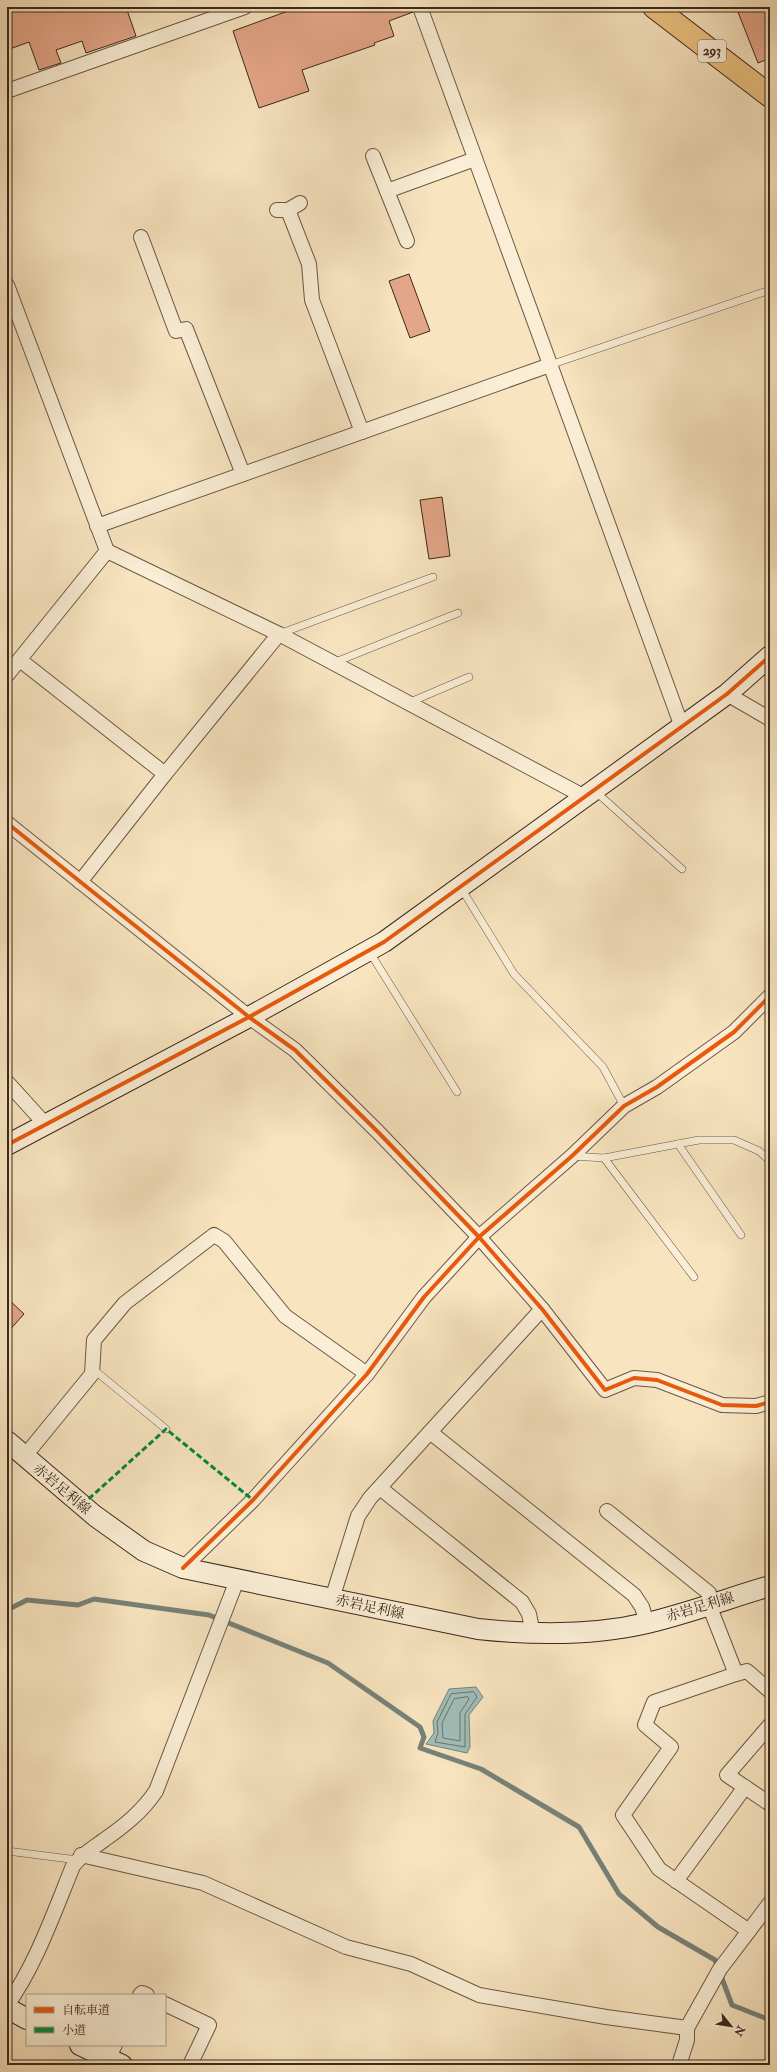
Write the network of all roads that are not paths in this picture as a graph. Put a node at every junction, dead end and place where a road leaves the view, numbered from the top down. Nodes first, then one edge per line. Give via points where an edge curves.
1 (245, 7) edge
2 (420, 7) edge
3 (654, 7) edge
4 (7, 91) edge
5 (770, 96) edge
6 (373, 156) dead end
7 (475, 159) junction
8 (387, 191) junction
9 (300, 203) dead end
10 (141, 237) dead end
11 (407, 241) dead end
12 (7, 285) edge
13 (770, 290) edge
14 (550, 365) junction
15 (362, 432) junction
16 (243, 474) junction
17 (97, 526) junction
18 (107, 551) junction
19 (433, 577) dead end
20 (458, 613) dead end
21 (279, 634) junction
22 (770, 656) edge
23 (20, 660) junction
24 (333, 663) junction
25 (7, 675) edge
26 (469, 677) dead end
27 (727, 694) junction
28 (408, 703) junction
29 (770, 719) edge
30 (682, 727) junction
31 (165, 774) junction
32 (590, 793) junction
33 (7, 823) edge
34 (682, 869) dead end
35 (80, 882) junction
36 (461, 888) junction
37 (369, 951) junction
38 (770, 996) edge
39 (249, 1018) junction
40 (7, 1082) edge
41 (457, 1092) dead end
42 (624, 1106) junction
43 (46, 1125) junction
44 (678, 1144) junction
45 (7, 1145) edge
46 (572, 1156) junction
47 (604, 1158) junction
48 (770, 1161) edge
49 (741, 1235) dead end
50 (479, 1237) junction
51 (694, 1277) dead end
52 (542, 1309) junction
53 (93, 1370) junction
54 (368, 1374) junction
55 (770, 1402) edge
56 (166, 1429) dead end
57 (430, 1432) junction
58 (7, 1441) edge
59 (24, 1457) junction
60 (380, 1488) junction
61 (607, 1511) dead end
62 (183, 1568) junction
63 (237, 1580) junction
64 (770, 1586) edge
65 (332, 1599) junction
66 (709, 1605) junction
67 (647, 1623) junction
68 (533, 1634) junction
69 (736, 1674) junction
70 (770, 1691) edge
71 (770, 1725) edge
72 (745, 1787) junction
73 (770, 1804) edge
74 (7, 1851) edge
75 (80, 1857) junction
76 (676, 1881) junction
77 (770, 1903) edge
78 (749, 1931) junction
79 (166, 2004) edge
80 (7, 2005) edge
81 (7, 2008) edge
82 (26, 2018) edge
83 (687, 2028) junction
84 (83, 2046) edge
85 (115, 2056) edge
86 (190, 2065) edge
87 (679, 2065) edge

1 - 4 street
2 - 7 street
3 - 5 highway, 293
6 - 8 street
7 - 8 street
7 - 14 street
8 - 11 street
9 - 15 street via 282,210 309,264 312,300
10 - 16 street via 176,331 186,329
12 - 17 street
13 - 14 lane
14 - 15 street
14 - 30 street
15 - 16 street
16 - 17 street
17 - 18 street
18 - 21 street
18 - 23 street
19 - 21 lane
20 - 24 lane
21 - 24 street
21 - 31 street
22 - 27 street
23 - 25 street
23 - 31 street
24 - 28 street
26 - 28 lane
27 - 29 street
27 - 30 street
28 - 32 street
30 - 32 street
31 - 35 street
32 - 34 lane
32 - 36 street
33 - 35 street
35 - 39 street
36 - 37 street
36 - 42 lane via 514,974 603,1068
37 - 39 street
37 - 41 lane
38 - 42 street via 734,1032 657,1087
39 - 43 street
39 - 50 street via 295,1050
40 - 43 street
42 - 46 street
43 - 45 street
44 - 47 lane
44 - 48 lane via 699,1140 734,1140 759,1151
44 - 49 lane
46 - 47 lane
46 - 50 street
47 - 51 lane
50 - 52 street
50 - 54 street via 424,1297
52 - 55 street via 605,1390 634,1378 657,1380 722,1405 756,1406
52 - 57 street
53 - 54 street via 94,1340 125,1303 214,1235 224,1241 285,1316
53 - 56 lane
53 - 59 street
54 - 62 street via 253,1500
57 - 60 street
57 - 67 street via 634,1596 642,1607
58 - 59 street, 赤岩足利線
59 - 62 street, 赤岩足利線 via 95,1516 144,1551
60 - 65 street via 358,1516
60 - 68 street via 522,1602 529,1614
61 - 66 street via 696,1581 708,1593
62 - 63 street, 赤岩足利線
63 - 65 street, 赤岩足利線
63 - 75 street via 156,1790 147,1805 131,1820
64 - 66 street, 赤岩足利線
65 - 68 street, 赤岩足利線 via 478,1630
66 - 67 street, 赤岩足利線
66 - 69 street
67 - 68 street, 赤岩足利線 via 585,1632
69 - 70 street via 747,1671
69 - 76 street via 654,1702 644,1725 671,1747 623,1815 659,1869
71 - 72 street via 727,1775
72 - 73 street
72 - 76 street
74 - 75 lane
75 - 80 street via 73,1866 25,1974
75 - 83 street via 202,1883 346,1947 411,1964 479,1996
76 - 78 street
77 - 78 street
78 - 83 street via 720,1969
79 - 86 street via 210,2025
81 - 82 street
83 - 87 street via 687,2040
84 - 85 street

